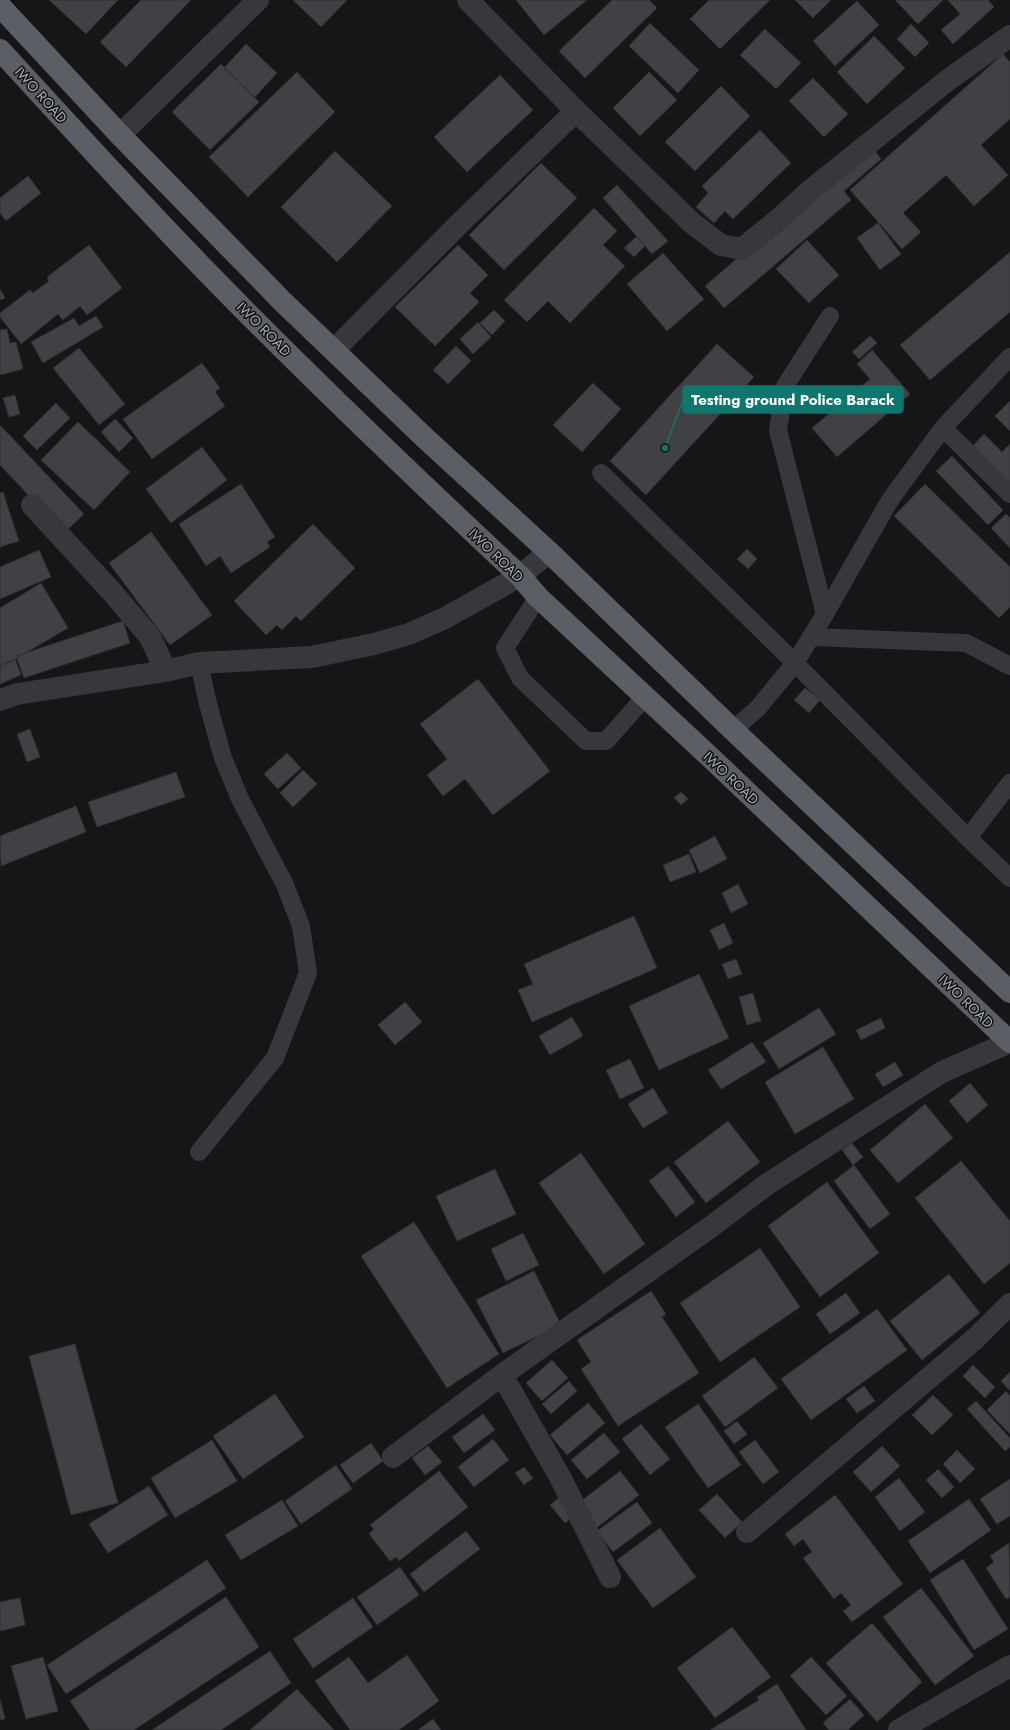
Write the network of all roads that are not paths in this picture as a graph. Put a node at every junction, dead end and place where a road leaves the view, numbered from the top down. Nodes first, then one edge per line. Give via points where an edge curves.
1 (258, 0) edge
2 (468, 0) edge
3 (0, 6) edge
4 (1010, 36) edge
5 (0, 50) edge
6 (576, 111) junction
7 (120, 135) junction
8 (830, 316) dead end
9 (334, 350) junction
10 (1010, 357) edge
11 (943, 428) junction
12 (601, 473) dead end
13 (1010, 494) edge
14 (32, 505) dead end
15 (549, 552) junction
16 (520, 576) junction
17 (538, 597) junction
18 (825, 614) junction
19 (811, 637) junction
20 (199, 663) junction
21 (795, 663) junction
22 (1010, 666) edge
23 (166, 671) junction
24 (645, 697) junction
25 (0, 700) edge
26 (733, 730) junction
27 (710, 757) junction
28 (1010, 784) edge
29 (968, 838) junction
30 (1010, 878) edge
31 (1010, 992) edge
32 (1010, 1042) edge
33 (199, 1152) dead end
34 (1010, 1304) edge
35 (502, 1375) junction
36 (393, 1457) dead end
37 (747, 1532) dead end
38 (610, 1576) dead end
39 (1010, 1666) edge
40 (899, 1730) edge

1 - 7 street
2 - 6 street
3 - 7 highway, IWO ROAD
4 - 6 street via 942,85 812,189 742,249 721,245 692,223
5 - 16 highway, IWO ROAD via 104,165 206,271 398,462
6 - 9 street
7 - 9 highway, IWO ROAD
8 - 18 lane via 785,386 778,430
9 - 15 highway, IWO ROAD via 424,438
10 - 11 lane
11 - 13 lane
11 - 18 lane via 890,500
12 - 21 lane
14 - 23 street via 150,637
15 - 16 street
15 - 26 highway, IWO ROAD
16 - 17 highway, IWO ROAD
16 - 20 street via 445,618 409,634 374,644 312,657
17 - 24 highway, IWO ROAD
17 - 24 lane via 506,648 520,678 586,741 606,741
18 - 19 lane
19 - 21 lane
19 - 22 lane via 966,643
20 - 23 street
20 - 33 lane via 223,758 240,800 285,885 301,926 308,973 274,1058
21 - 26 lane via 758,708
21 - 29 lane
23 - 25 street via 17,694
24 - 27 highway, IWO ROAD
26 - 27 highway
26 - 31 highway, IWO ROAD
27 - 32 highway, IWO ROAD
28 - 29 lane
29 - 30 lane
32 - 35 street via 942,1072 766,1186
34 - 37 street via 976,1338
35 - 36 street
35 - 38 street via 560,1477
39 - 40 street

